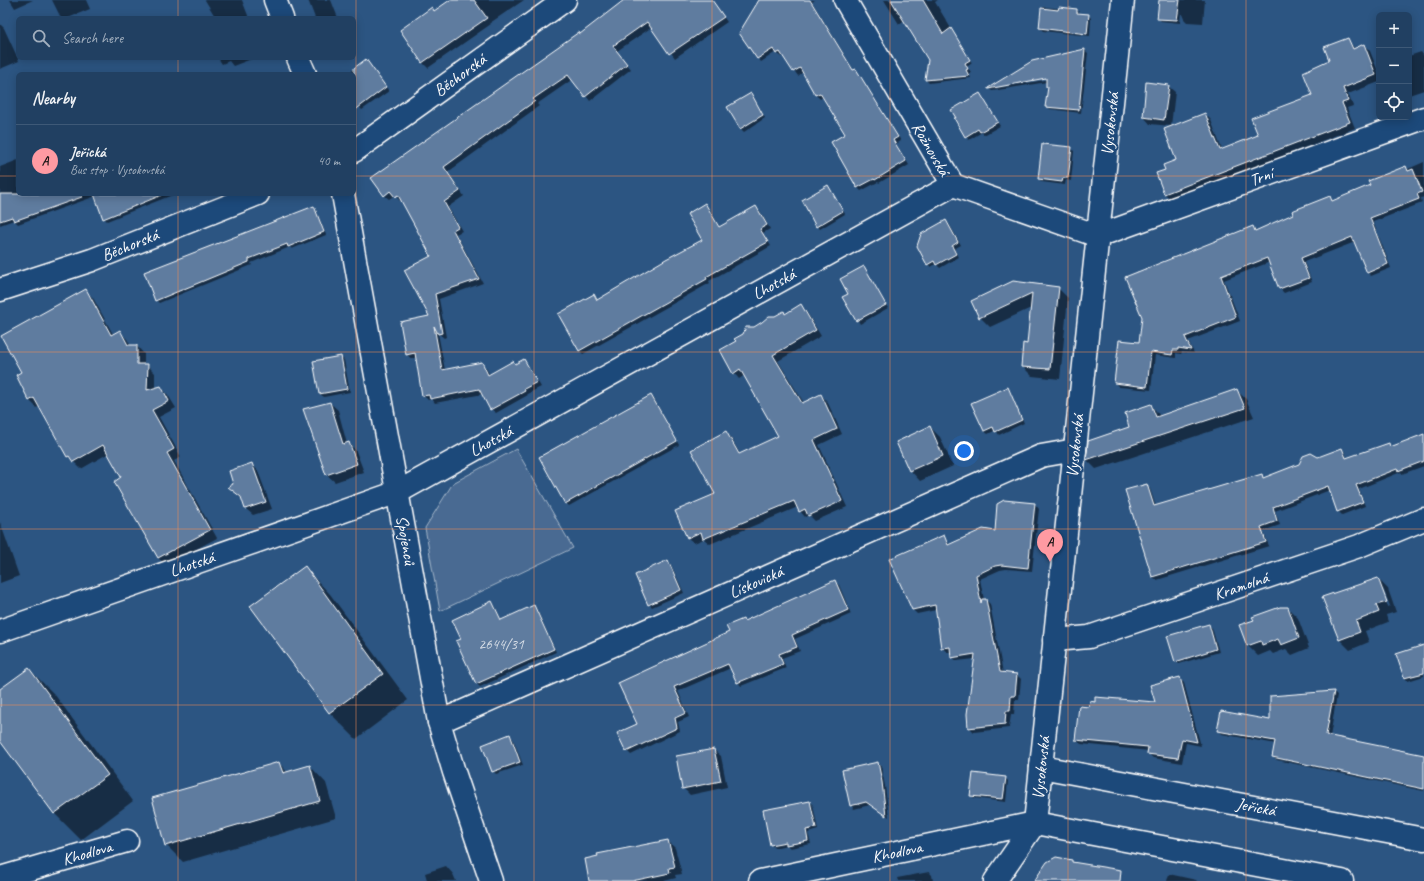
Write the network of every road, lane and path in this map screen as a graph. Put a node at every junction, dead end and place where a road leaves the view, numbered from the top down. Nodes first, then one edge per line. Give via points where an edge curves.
1 (275, 0) edge
2 (565, 0) edge
3 (844, 0) edge
4 (1123, 0) edge
5 (281, 16) edge
6 (299, 60) edge
7 (303, 72) edge
8 (1424, 118) edge
9 (356, 150) edge
10 (953, 185) junction
11 (253, 196) edge
12 (343, 196) edge
13 (1098, 236) junction
14 (0, 290) edge
15 (1075, 450) junction
16 (398, 492) junction
17 (1424, 519) edge
18 (0, 631) edge
19 (1054, 640) junction
20 (439, 722) junction
21 (1041, 767) junction
22 (1035, 823) junction
23 (1424, 839) edge
24 (127, 841) dead end
25 (0, 878) edge
26 (491, 881) edge
27 (760, 881) edge
28 (996, 881) edge
29 (1342, 881) edge

1 - 5 street
2 - 9 street, Běchorská
3 - 10 street, Rožnovská
4 - 13 street, Vysokovská
6 - 7 street
8 - 13 street, Trní
10 - 13 street, Rožnovská
10 - 16 street, Lhotská
11 - 14 street, Běchorská via 92,260
12 - 16 street, Spojenců
13 - 15 street, Vysokovská
15 - 19 street, Vysokovská
15 - 20 street, Lískovická via 1041,456
16 - 18 street, Lhotská
16 - 20 street, Spojenců
17 - 19 street, Kramolná via 1359,546 1089,637
19 - 21 street, Vysokovská
20 - 26 street, Spojenců
21 - 22 street, Vysokovská
21 - 23 street, Jeřická
22 - 27 street, Khodlova
22 - 28 street, Vysokovská
22 - 29 street
24 - 25 street, Khodlova

